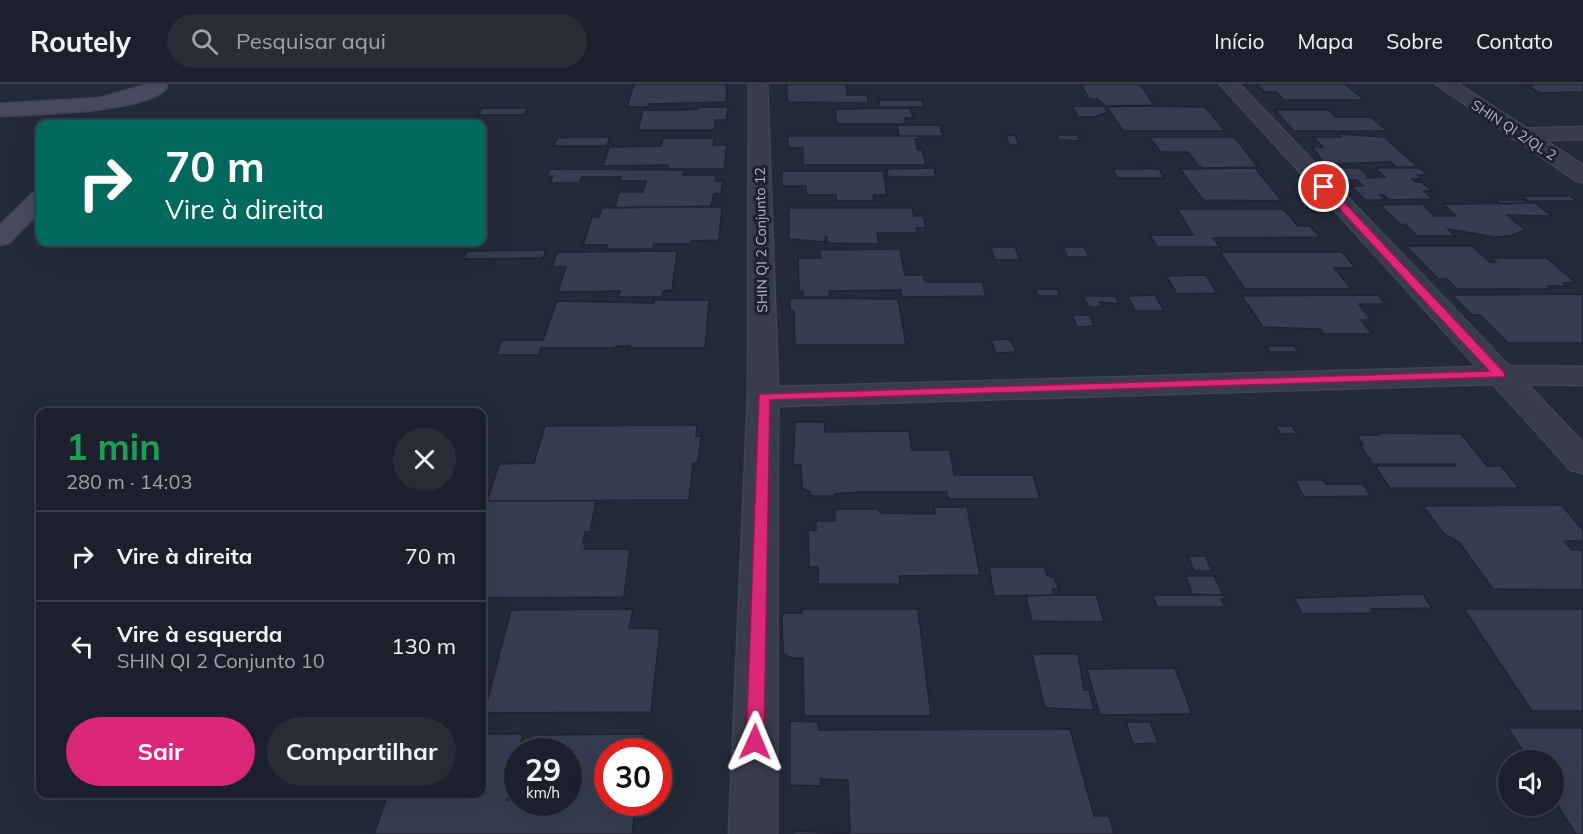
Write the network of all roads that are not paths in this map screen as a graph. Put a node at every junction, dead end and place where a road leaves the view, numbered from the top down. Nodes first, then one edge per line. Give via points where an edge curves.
1 (758, 84) edge
2 (1229, 84) edge
3 (1445, 84) edge
4 (159, 85) edge
5 (0, 110) edge
6 (126, 117) dead end
7 (1583, 133) edge
8 (1520, 135) junction
9 (1583, 175) edge
10 (36, 203) edge
11 (0, 238) edge
12 (1499, 375) junction
13 (1583, 376) edge
14 (763, 397) junction
15 (1583, 463) edge
16 (753, 834) edge

1 - 14 street, SHIN QI 2 Conjunto 12
2 - 12 street
3 - 8 street, SHIN QI 2/QL 2
4 - 5 main road via 133,98 94,105
4 - 6 main road
7 - 8 street
8 - 9 street, SHIN QI 2/QL 2
10 - 11 main road
12 - 13 street
12 - 14 street
12 - 15 street
14 - 16 street, SHIN QI 2 Conjunto 12

